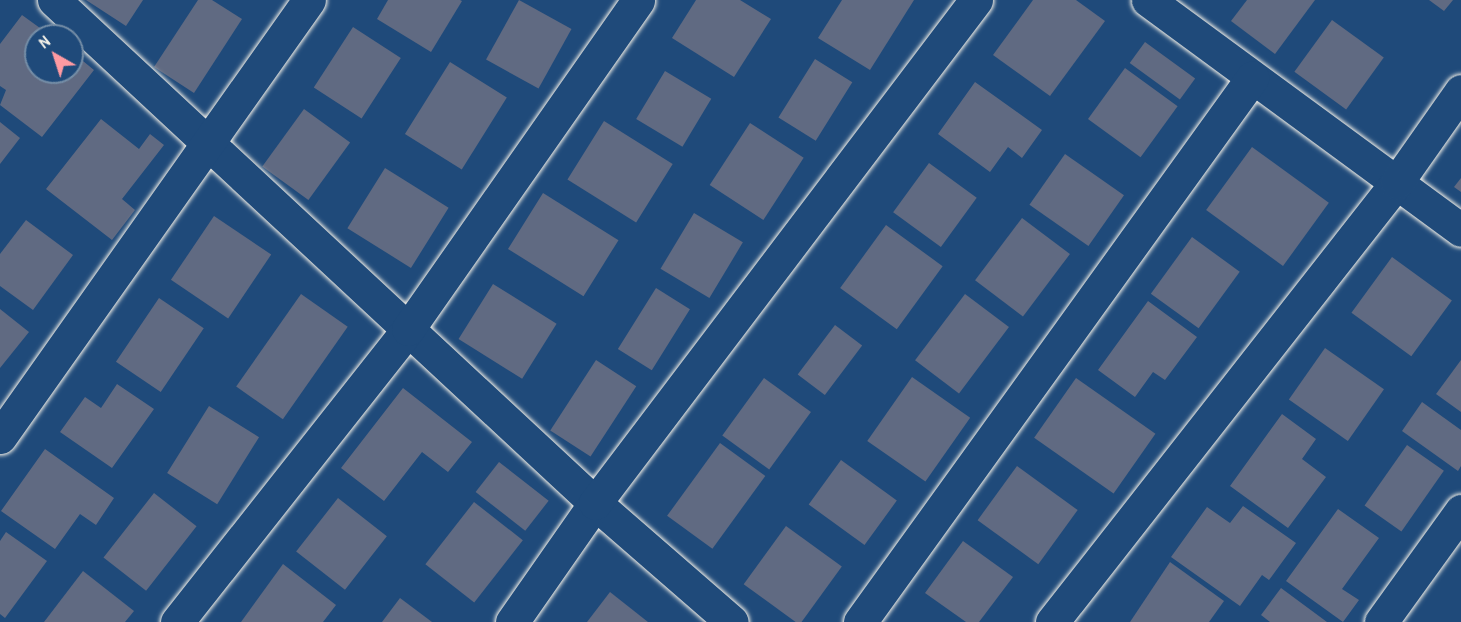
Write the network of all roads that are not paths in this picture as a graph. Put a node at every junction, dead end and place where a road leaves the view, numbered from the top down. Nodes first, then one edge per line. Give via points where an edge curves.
1 (54, 0) edge
2 (309, 0) edge
3 (638, 0) edge
4 (976, 0) edge
5 (1148, 0) edge
6 (1252, 78) junction
7 (1461, 91) edge
8 (205, 142) junction
9 (1397, 182) junction
10 (1461, 230) edge
11 (408, 329) junction
12 (0, 436) edge
13 (595, 503) junction
14 (1461, 511) edge
15 (177, 622) edge
16 (512, 622) edge
17 (732, 622) edge
18 (860, 622) edge
19 (1052, 622) edge
20 (1381, 622) edge

1 - 8 street
2 - 8 street
3 - 11 street
4 - 13 street
5 - 6 street
6 - 9 street
6 - 18 street
7 - 9 street
8 - 11 street
8 - 12 street
9 - 10 street
9 - 19 street
11 - 13 street
11 - 15 street
13 - 16 street
13 - 17 street
14 - 20 street

